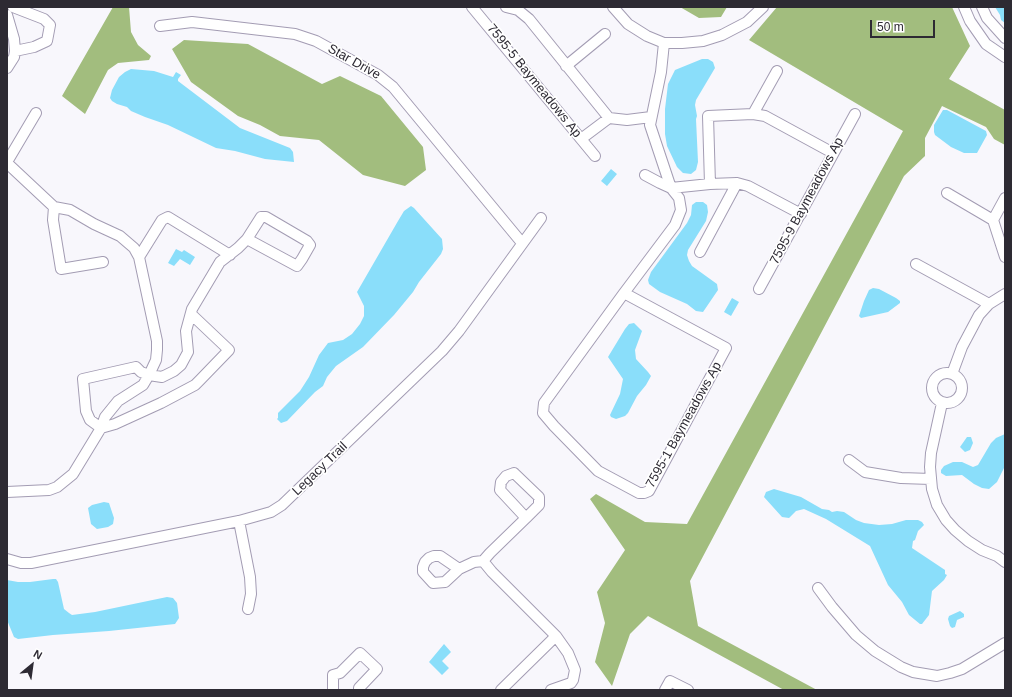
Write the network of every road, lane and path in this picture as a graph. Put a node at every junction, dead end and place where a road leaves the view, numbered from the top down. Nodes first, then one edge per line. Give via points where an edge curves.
1 (13, 7) edge
2 (472, 7) edge
3 (506, 7) edge
4 (614, 7) edge
5 (763, 7) edge
6 (964, 7) edge
7 (982, 7) edge
8 (7, 15) edge
9 (160, 26) dead end
10 (605, 34) dead end
11 (1005, 38) edge
12 (664, 43) junction
13 (15, 51) junction
14 (1005, 57) edge
15 (566, 66) junction
16 (7, 68) edge
17 (777, 72) dead end
18 (36, 113) dead end
19 (753, 114) junction
20 (854, 114) dead end
21 (651, 117) junction
22 (609, 118) junction
23 (581, 139) junction
24 (833, 153) junction
25 (595, 156) dead end
26 (7, 163) edge
27 (645, 175) dead end
28 (737, 183) junction
29 (710, 184) junction
30 (671, 188) junction
31 (947, 193) dead end
32 (1005, 198) edge
33 (54, 207) junction
34 (801, 214) junction
35 (541, 218) dead end
36 (993, 220) junction
37 (247, 239) junction
38 (522, 243) junction
39 (700, 252) dead end
40 (230, 255) junction
41 (139, 257) junction
42 (1005, 257) edge
43 (103, 262) dead end
44 (916, 264) dead end
45 (760, 289) dead end
46 (624, 293) junction
47 (1005, 294) edge
48 (989, 304) junction
49 (191, 314) junction
50 (952, 374) junction
51 (150, 376) junction
52 (942, 403) junction
53 (101, 428) junction
54 (849, 460) dead end
55 (931, 478) junction
56 (7, 492) edge
57 (526, 518) dead end
58 (239, 521) junction
59 (7, 559) edge
60 (483, 561) junction
61 (1005, 562) edge
62 (459, 569) dead end
63 (818, 588) dead end
64 (248, 609) dead end
65 (556, 636) junction
66 (1005, 643) edge
67 (334, 690) edge
68 (359, 690) edge
69 (501, 690) edge
70 (551, 690) edge
71 (665, 690) edge
72 (688, 690) edge

1 - 13 street via 44,19 50,25 47,41
2 - 23 street, 7595-5 Baymeadows Ap
3 - 15 street via 518,10 525,16
4 - 12 street via 628,24
5 - 12 street via 747,22 722,35 682,43
6 - 14 street via 986,44
7 - 11 street via 987,18
8 - 13 street
9 - 38 street, Star Drive via 192,22 294,34 316,41 378,75 393,88
10 - 15 street
12 - 21 street via 661,72
13 - 16 street
15 - 22 street
17 - 19 street
18 - 26 street
19 - 24 street via 765,116
19 - 29 street via 708,116
20 - 24 street, 7595-9 Baymeadows Ap
21 - 22 street via 627,120
21 - 30 street via 653,137
22 - 23 street
23 - 25 street, 7595-5 Baymeadows Ap
24 - 34 street, 7595-9 Baymeadows Ap
26 - 33 street
27 - 30 street
28 - 29 street
28 - 34 street via 748,186
28 - 39 street
29 - 30 street
30 - 46 street via 679,198 679,218
31 - 36 street
32 - 36 street
33 - 41 street via 70,210 120,236 134,248
33 - 43 street via 53,220 62,269
34 - 45 street, 7595-9 Baymeadows Ap
35 - 38 street, Legacy Trail
36 - 42 street
37 - 37 street via 261,217 266,217 310,245 296,266
37 - 40 street
38 - 58 street, Legacy Trail via 459,331 437,357 282,505 271,512
40 - 41 street via 168,217 162,220
40 - 49 street via 220,262
41 - 51 street via 157,341 156,360
44 - 48 street
46 - 46 street, 7595-1 Baymeadows Ap via 544,403 544,413 598,471 644,493 649,491 726,348
47 - 48 street
48 - 50 street via 979,315 962,347
49 - 51 street via 186,331 188,352 181,365 162,377
49 - 53 street via 228,350 194,385 161,403
50 - 52 street via 959,379 962,391 952,402
50 - 52 street via 942,373 932,383 932,392
51 - 53 street via 143,385 118,401 105,417
51 - 53 street via 136,368 84,379 86,411 90,420
52 - 55 street via 931,453
53 - 56 street via 73,474 57,487 49,490
54 - 55 street via 865,472 901,478
55 - 61 street via 932,489 946,520 968,542
57 - 60 street
58 - 59 street, Legacy Trail via 31,563
58 - 64 street via 250,577 251,594
60 - 62 street
60 - 65 street
63 - 66 street via 856,635 875,651 913,672 937,676 950,674
65 - 69 street
65 - 70 street via 568,653 575,670 571,683
67 - 68 street via 332,675 340,673 360,653 377,669
71 - 72 street via 670,681

